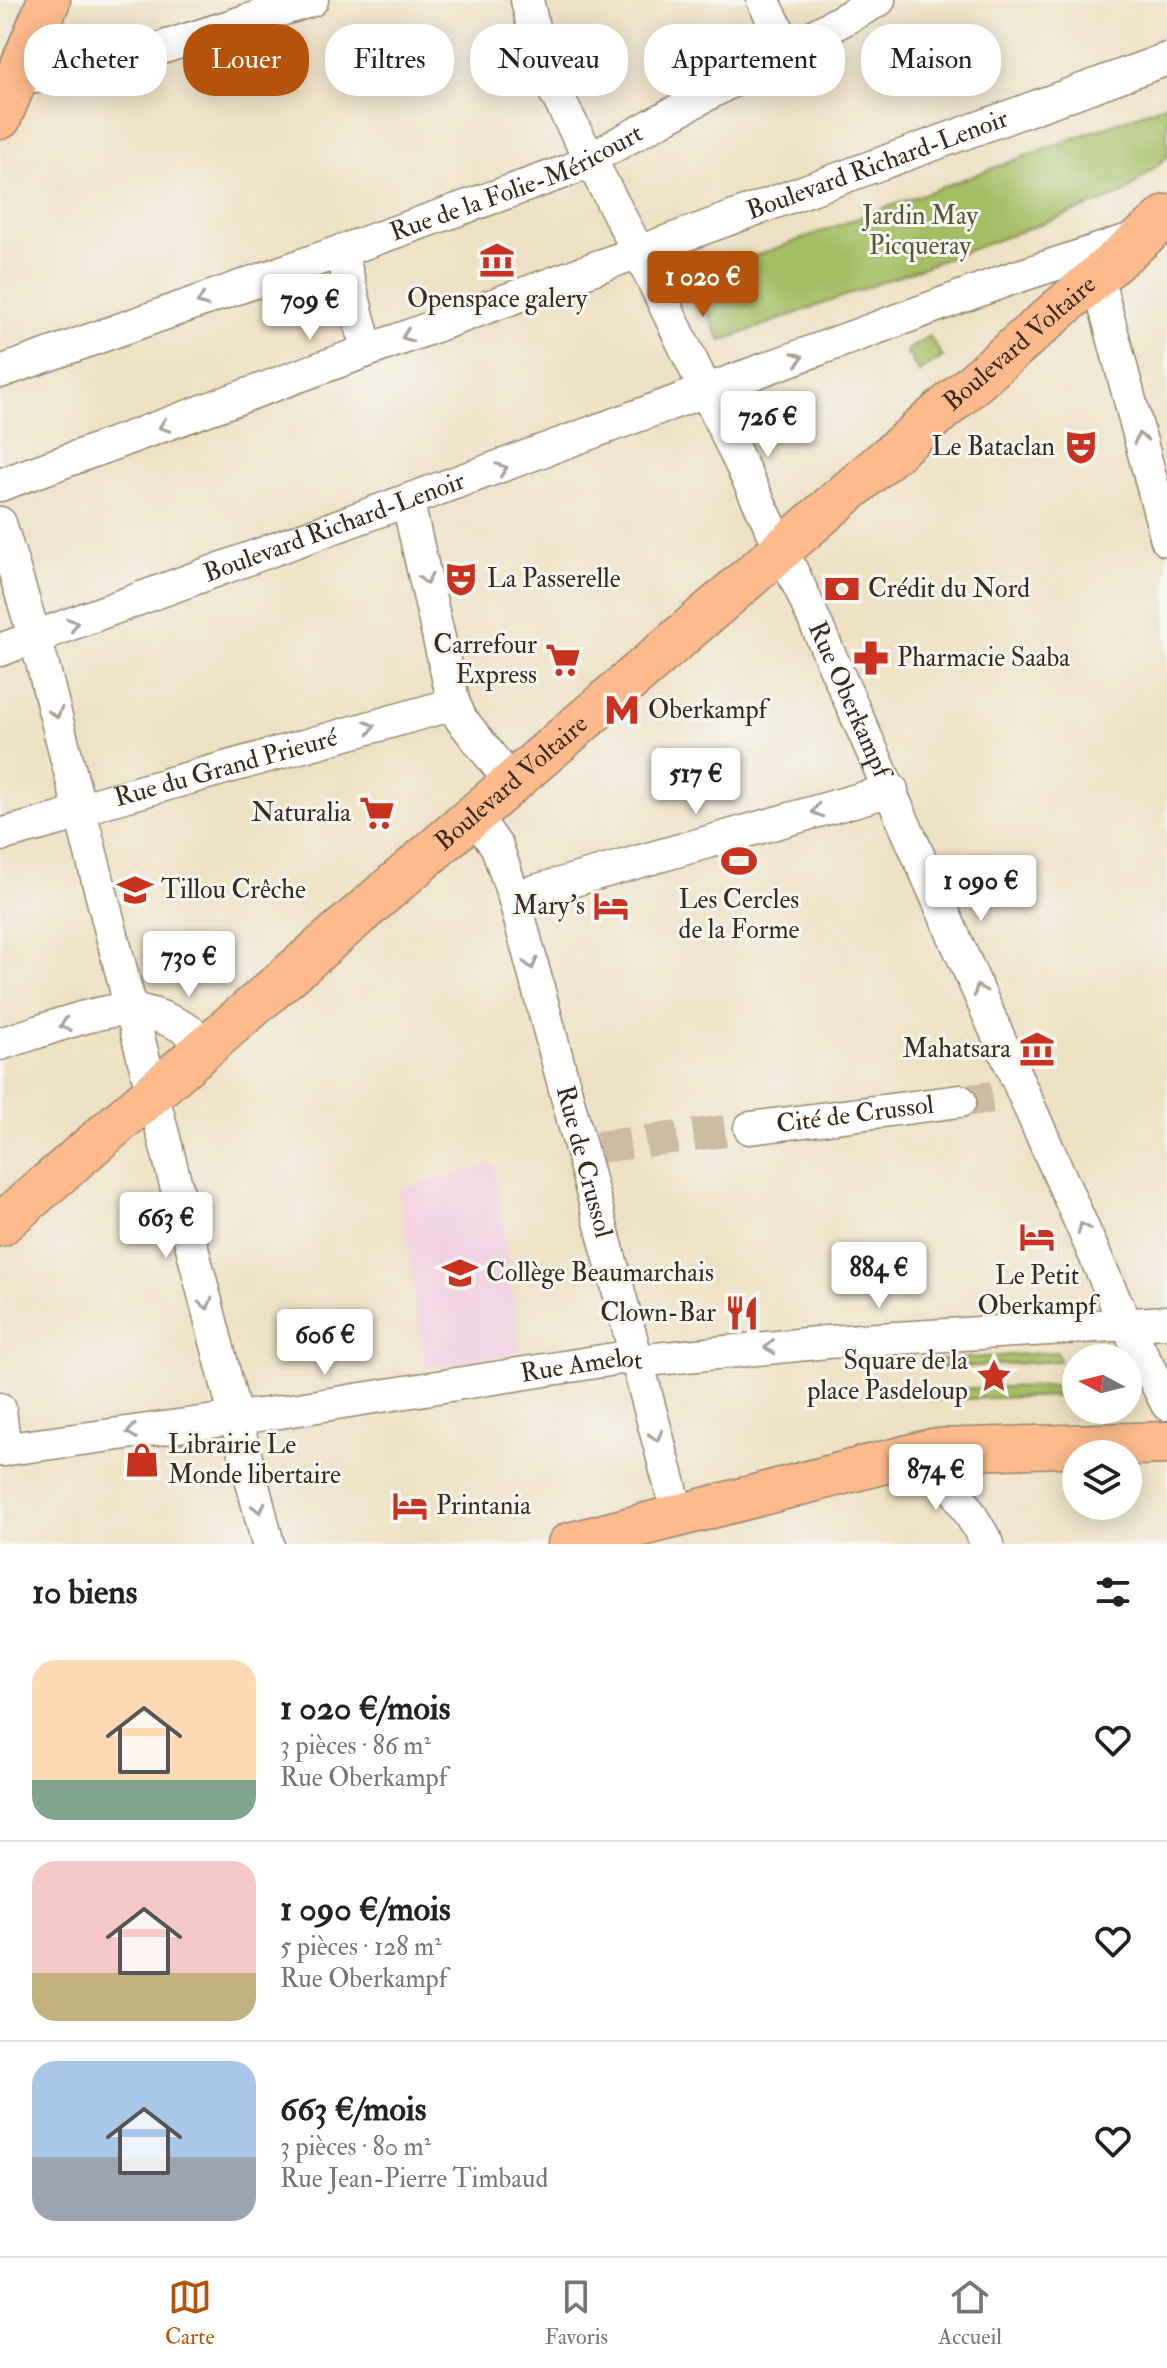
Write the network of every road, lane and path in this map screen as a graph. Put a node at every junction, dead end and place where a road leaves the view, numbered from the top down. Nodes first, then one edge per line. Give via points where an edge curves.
1 (49, 0) edge
2 (312, 0) edge
3 (527, 0) edge
4 (763, 0) edge
5 (879, 0) edge
6 (775, 24) edge
7 (837, 24) edge
8 (1167, 59) edge
9 (17, 76) junction
10 (708, 96) edge
11 (0, 118) edge
12 (591, 160) junction
13 (1161, 225) edge
14 (341, 251) junction
15 (639, 252) junction
16 (1097, 276) junction
17 (367, 350) junction
18 (0, 372) edge
19 (707, 393) junction
20 (0, 485) edge
21 (408, 503) junction
22 (0, 523) edge
23 (1167, 540) edge
24 (781, 549) junction
25 (32, 628) junction
26 (0, 650) edge
27 (454, 704) junction
28 (511, 782) junction
29 (892, 790) junction
30 (81, 811) junction
31 (474, 815) junction
32 (0, 835) edge
33 (514, 897) junction
34 (131, 1010) junction
35 (0, 1044) edge
36 (207, 1046) junction
37 (154, 1092) junction
38 (960, 1101) tunnel mouth
39 (750, 1128) tunnel mouth
40 (0, 1225) edge
41 (1167, 1322) edge
42 (1127, 1325) junction
43 (636, 1361) junction
44 (1167, 1404) edge
45 (0, 1409) edge
46 (237, 1418) junction
47 (1167, 1443) edge
48 (3, 1450) edge
49 (932, 1450) junction
50 (678, 1515) junction
51 (268, 1544) edge
52 (569, 1544) edge
53 (988, 1544) edge

1 - 9 main road
2 - 9 street via 89,71
3 - 12 street, Rue Oberkampf via 542,67
4 - 6 street
5 - 7 street, Rue de la Folie-Méricourt
8 - 15 street, Boulevard Richard-Lenoir
9 - 11 main road
10 - 12 street, Rue de la Folie-Méricourt
12 - 14 street, Rue de la Folie-Méricourt
12 - 15 street, Rue Oberkampf
13 - 16 main road, Boulevard Voltaire
19 -> 13 street, Boulevard Richard-Lenoir
14 - 17 street
14 -> 18 street, Rue de la Folie-Méricourt
15 -> 17 street, Boulevard Richard-Lenoir
15 - 19 street, Rue Oberkampf
23 -> 16 street
16 - 24 main road, Boulevard Voltaire
17 -> 20 street, Boulevard Richard-Lenoir
21 -> 19 street, Boulevard Richard-Lenoir
19 - 24 street, Rue Oberkampf
25 -> 21 street, Boulevard Richard-Lenoir
21 -> 27 street
22 - 25 street
24 - 28 main road, Boulevard Voltaire
24 - 29 street, Rue Oberkampf
25 - 26 street, Boulevard Richard-Lenoir
25 -> 30 street
27 - 28 street
30 -> 27 street, Rue du Grand Prieuré
28 - 31 main road, Boulevard Voltaire
29 -> 33 street
42 -> 29 street, Rue Oberkampf
30 - 32 street, Rue du Grand Prieuré
30 - 34 street
31 - 33 street, Rue de Crussol via 497,847
31 - 36 main road, Boulevard Voltaire
33 -> 43 street, Rue de Crussol via 588,1148
34 -> 35 street
34 - 36 street via 194,1029
34 - 37 street
36 - 37 main road, Boulevard Voltaire
37 - 40 main road, Boulevard Voltaire
37 -> 46 street
38 - 39 street, Cité de Crussol
41 - 42 street, Rue Amelot
42 -> 43 street, Rue Amelot via 827,1342
42 - 44 street, Rue Oberkampf
43 - 46 street, Rue Amelot via 621,1358
43 -> 50 street, Rue de Crussol
45 - 48 street
46 -> 48 street, Rue Amelot
46 -> 51 street
47 - 49 main road
49 - 50 main road
49 - 53 street
50 - 52 main road

